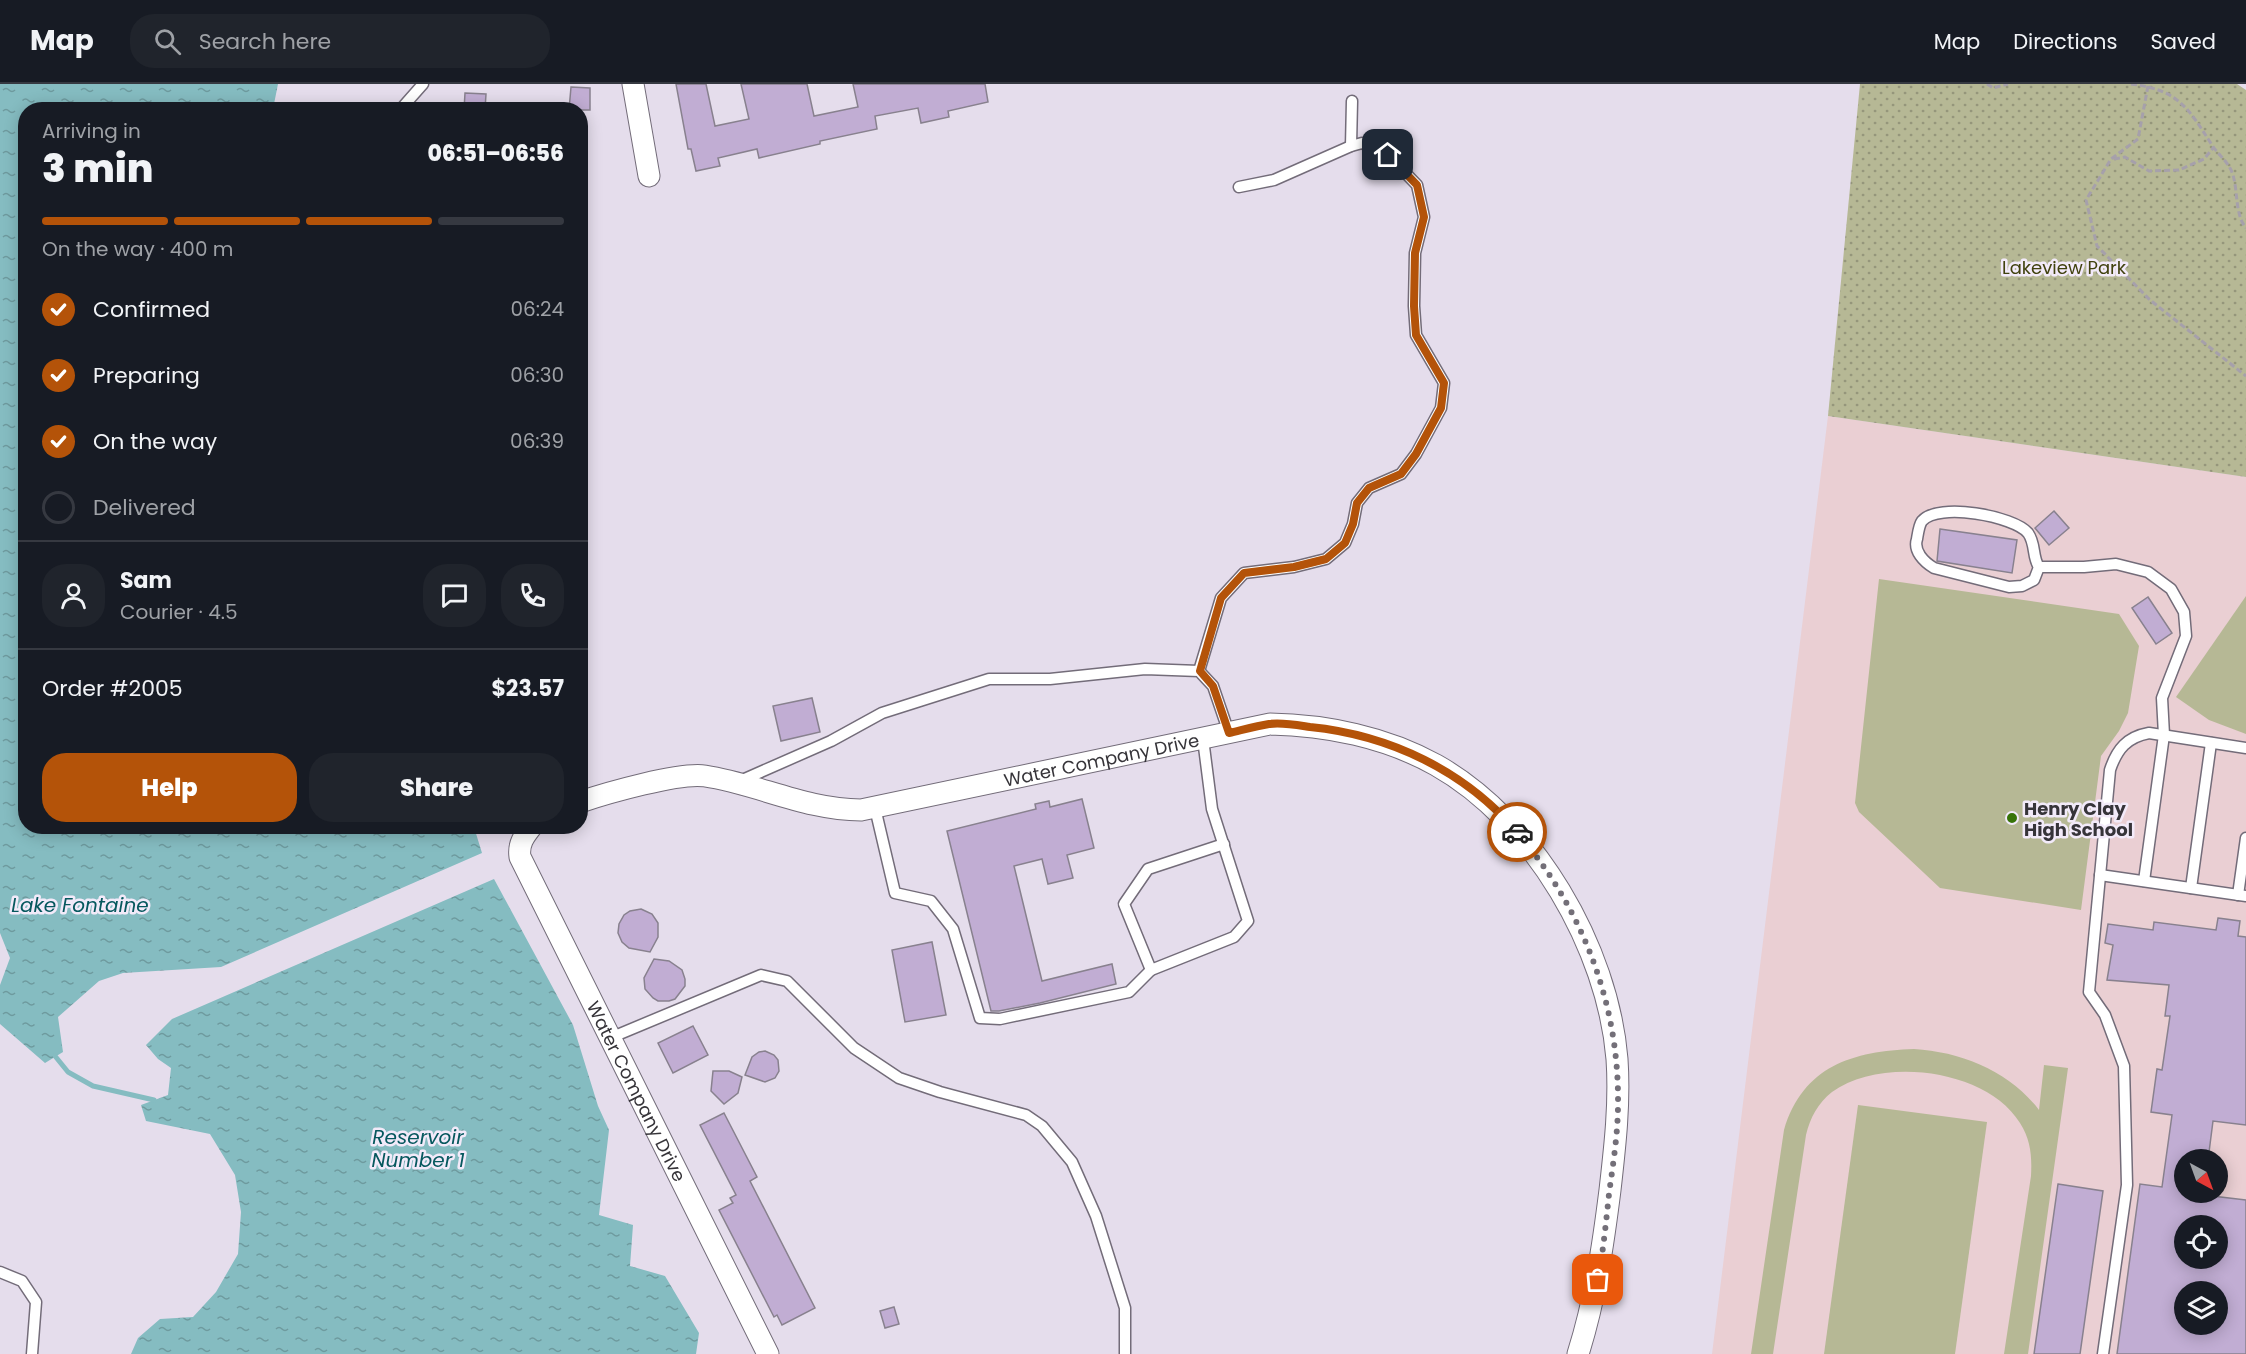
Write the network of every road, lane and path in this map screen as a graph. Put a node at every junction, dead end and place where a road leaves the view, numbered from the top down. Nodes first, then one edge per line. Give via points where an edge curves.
1 (423, 84) edge
2 (633, 84) edge
3 (1987, 84) edge
4 (2008, 84) edge
5 (2132, 84) edge
6 (2148, 86) junction
7 (1352, 101) dead end
8 (407, 102) edge
9 (1351, 146) junction
10 (2214, 147) junction
11 (2111, 159) junction
12 (649, 176) dead end
13 (1239, 187) dead end
14 (2246, 228) edge
15 (2246, 376) edge
16 (2039, 567) junction
17 (1200, 671) junction
18 (1229, 733) junction
19 (2164, 735) junction
20 (1203, 740) junction
21 (2211, 743) junction
22 (2246, 748) edge
23 (737, 783) junction
24 (588, 800) edge
25 (875, 808) junction
26 (527, 834) edge
27 (2246, 838) edge
28 (1224, 844) junction
29 (2100, 875) junction
30 (2144, 881) junction
31 (2191, 888) junction
32 (2242, 895) edge
33 (1151, 970) junction
34 (610, 1038) junction
35 (0, 1272) edge
36 (32, 1354) edge
37 (768, 1354) edge
38 (1125, 1354) edge
39 (1578, 1354) edge
40 (2103, 1354) edge

1 - 8 lane
2 - 12 street
3 - 4 path via 1993,88
5 - 6 path
6 - 10 path via 2179,100
6 - 11 path via 2138,139
7 - 9 lane
9 - 13 lane via 1274,180
9 - 17 lane via 1362,143 1388,155 1417,185 1424,217 1415,253 1416,335 1444,383 1441,408 1401,474 1369,488 1357,503 1345,543 1333,554 1294,567 1244,573 1221,598
10 - 11 path via 2204,159 2179,170 2149,171 2125,157
10 - 14 path via 2229,165 2241,222
11 - 15 path via 2086,200 2097,246 2150,300
16 - 16 lane via 2029,534 2004,520 1949,512 1921,522 1916,543 1924,562 1934,568 2022,586 2034,580
16 - 19 lane via 2116,564 2148,572 2171,589 2184,612 2186,636 2162,698
17 - 18 lane via 1213,686
17 - 23 lane via 1145,669 1050,680 989,679 882,713 831,741
18 - 20 street, Water Company Drive
18 - 39 street, Water Company Drive via 1270,724 1322,728 1384,743 1435,764 1465,783 1511,825 1571,909 1604,990 1617,1057 1618,1104 1601,1263
19 - 21 lane
19 - 29 lane via 2135,736 2115,755 2110,770
19 - 30 lane
20 - 25 street, Water Company Drive
20 - 28 lane via 1212,809
21 - 22 lane
21 - 31 lane
23 - 24 street, Water Company Drive via 691,776
23 - 25 street, Water Company Drive via 819,806 846,810
25 - 33 lane via 895,893 931,901 953,929 980,1018 1000,1019 1128,993
26 - 34 street, Water Company Drive via 520,856
27 - 32 lane
28 - 33 lane via 1248,921 1234,938
28 - 33 lane via 1148,869 1124,904
29 - 30 lane
29 - 40 lane via 2089,992 2105,1015 2124,1066 2127,1185
30 - 31 lane
31 - 32 lane
34 - 37 street, Water Company Drive
34 - 38 lane via 761,975 788,981 854,1048 899,1078 1026,1115 1042,1126 1072,1162 1096,1216 1125,1308
35 - 36 lane via 22,1281 36,1302

